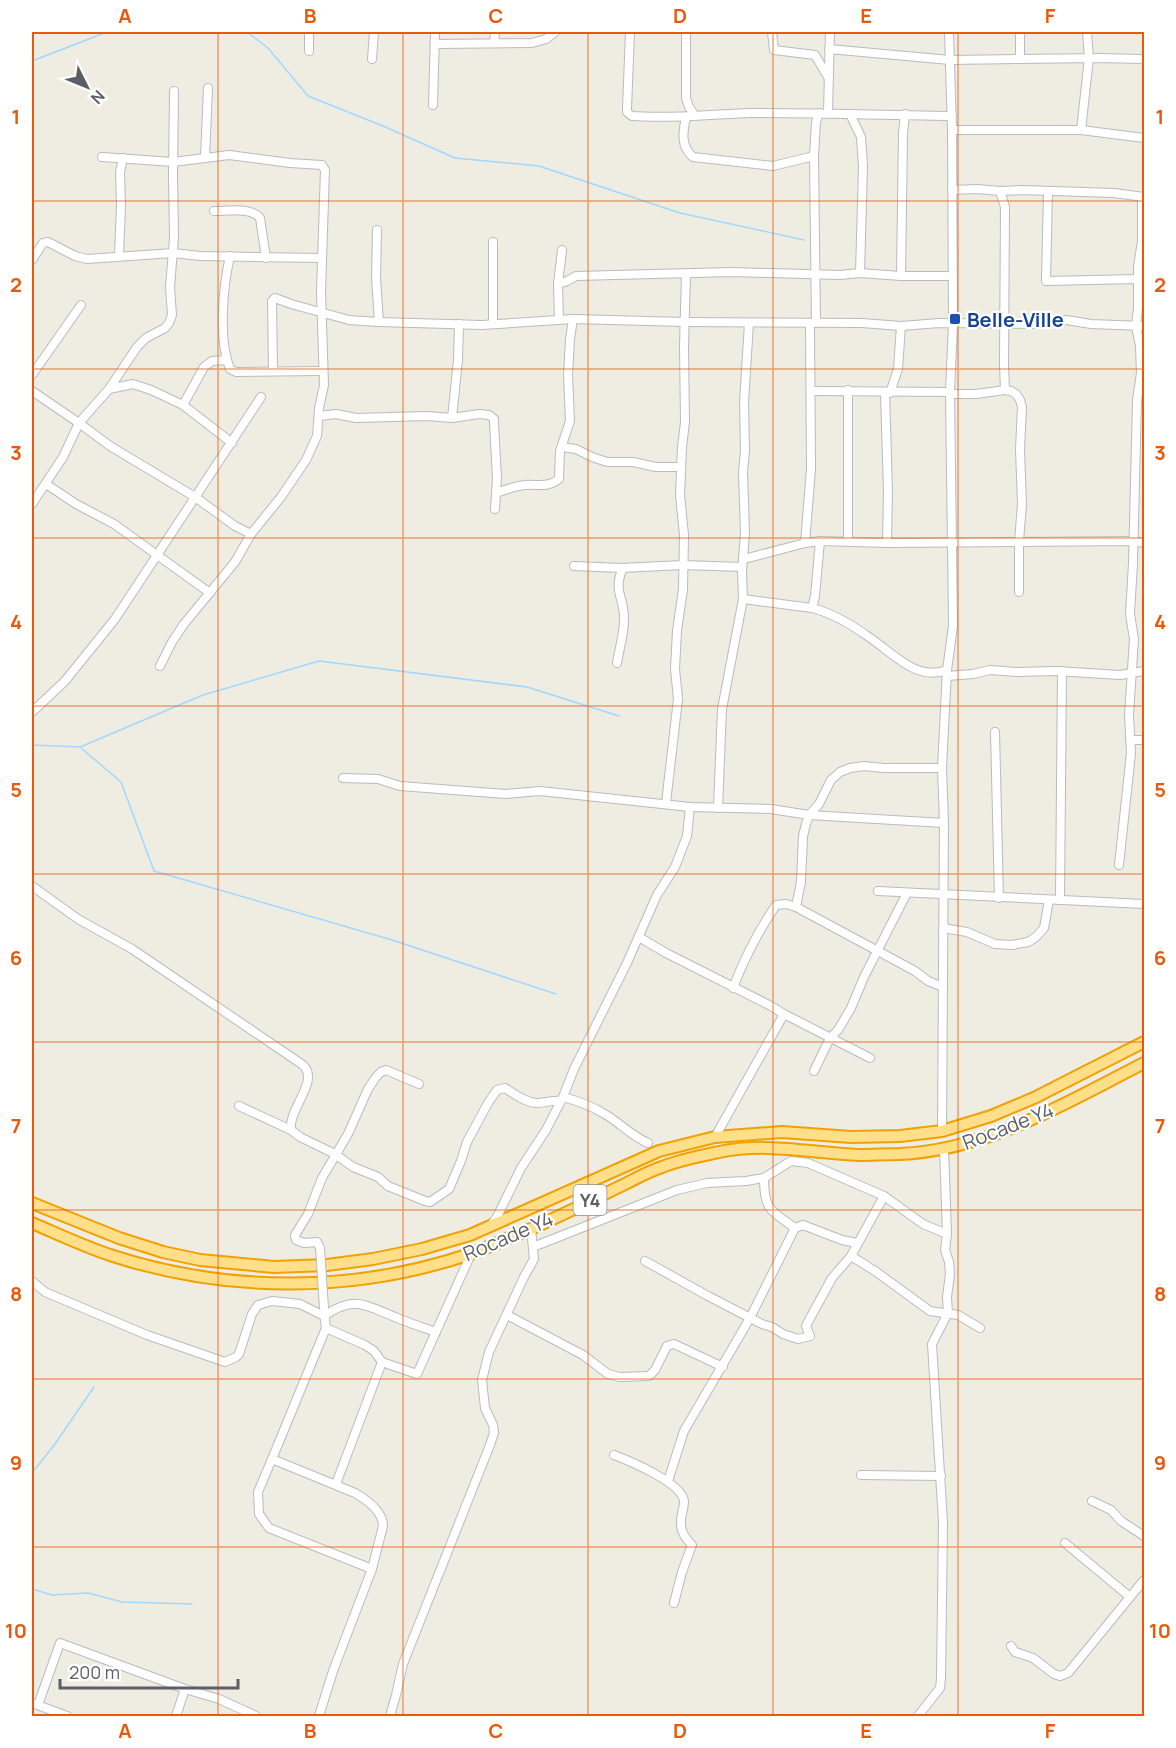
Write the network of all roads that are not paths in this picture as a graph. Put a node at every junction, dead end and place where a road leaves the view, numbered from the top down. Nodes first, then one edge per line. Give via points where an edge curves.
1 (309, 32) edge
2 (374, 32) edge
3 (435, 32) edge
4 (495, 32) edge
5 (555, 32) edge
6 (630, 32) edge
7 (686, 32) edge
8 (772, 32) edge
9 (830, 32) edge
10 (949, 32) edge
11 (1020, 32) edge
12 (1087, 32) edge
13 (435, 44) junction
14 (494, 44) junction
15 (829, 50) junction
16 (309, 51) dead end
17 (1089, 58) junction
18 (372, 59) dead end
19 (1020, 59) junction
20 (1144, 59) edge
21 (950, 60) junction
22 (828, 77) junction
23 (208, 88) dead end
24 (174, 91) dead end
25 (434, 105) dead end
26 (819, 113) junction
27 (828, 113) junction
28 (850, 114) junction
29 (905, 114) junction
30 (695, 116) junction
31 (952, 116) junction
32 (686, 117) junction
33 (952, 130) junction
34 (1081, 130) junction
35 (1144, 138) edge
36 (814, 156) junction
37 (102, 157) dead end
38 (123, 158) junction
39 (205, 158) junction
40 (173, 162) junction
41 (952, 190) junction
42 (1000, 191) junction
43 (1048, 191) junction
44 (1143, 198) edge
45 (214, 211) dead end
46 (377, 230) dead end
47 (493, 242) dead end
48 (562, 249) dead end
49 (173, 253) junction
50 (118, 255) junction
51 (230, 256) junction
52 (266, 258) junction
53 (322, 258) junction
54 (32, 260) edge
55 (860, 273) junction
56 (686, 274) junction
57 (816, 274) junction
58 (901, 276) junction
59 (952, 276) junction
60 (1138, 279) junction
61 (558, 284) junction
62 (81, 305) dead end
63 (322, 313) junction
64 (573, 318) junction
65 (559, 320) junction
66 (379, 322) junction
67 (685, 322) junction
68 (493, 323) junction
69 (749, 323) junction
70 (813, 323) junction
71 (953, 323) junction
72 (459, 324) junction
73 (1004, 325) junction
74 (901, 326) junction
75 (1140, 326) edge
76 (227, 360) junction
77 (273, 371) junction
78 (323, 371) junction
79 (32, 375) edge
80 (1142, 384) edge
81 (109, 389) junction
82 (848, 390) junction
83 (1005, 390) junction
84 (32, 391) edge
85 (811, 391) junction
86 (888, 393) junction
87 (950, 393) junction
88 (261, 397) dead end
89 (183, 405) junction
90 (320, 416) junction
91 (452, 418) junction
92 (79, 423) junction
93 (232, 443) junction
94 (562, 447) junction
95 (681, 467) junction
96 (46, 484) junction
97 (496, 493) junction
98 (195, 497) junction
99 (32, 504) edge
100 (495, 509) dead end
101 (251, 534) junction
102 (820, 541) junction
103 (848, 541) junction
104 (1019, 541) junction
105 (1133, 541) junction
106 (806, 543) junction
107 (887, 543) junction
108 (952, 543) junction
109 (1144, 543) edge
110 (156, 555) junction
111 (743, 563) junction
112 (574, 566) dead end
113 (683, 566) junction
114 (623, 568) junction
115 (1019, 592) dead end
116 (210, 593) junction
117 (743, 598) junction
118 (812, 608) junction
119 (617, 663) dead end
120 (160, 666) dead end
121 (1062, 671) junction
122 (1144, 672) edge
123 (947, 673) junction
124 (1132, 673) junction
125 (32, 712) edge
126 (995, 732) dead end
127 (1132, 740) junction
128 (1144, 740) edge
129 (942, 768) junction
130 (343, 778) dead end
131 (666, 803) junction
132 (690, 807) junction
133 (717, 808) junction
134 (809, 815) junction
135 (944, 824) junction
136 (1119, 865) dead end
137 (32, 886) edge
138 (878, 891) dead end
139 (907, 893) junction
140 (944, 895) junction
141 (999, 898) junction
142 (1049, 900) junction
143 (1060, 900) junction
144 (1144, 904) edge
145 (796, 908) junction
146 (943, 928) junction
147 (639, 937) junction
148 (878, 951) junction
149 (943, 987) junction
150 (733, 988) junction
151 (784, 1014) junction
152 (830, 1038) junction
153 (1144, 1042) edge
154 (870, 1058) dead end
155 (1144, 1063) edge
156 (814, 1071) dead end
157 (419, 1084) dead end
158 (562, 1099) junction
159 (239, 1106) dead end
160 (291, 1130) junction
161 (942, 1131) junction
162 (715, 1137) junction
163 (648, 1143) dead end
164 (944, 1149) junction
165 (335, 1154) junction
166 (764, 1178) junction
167 (884, 1196) junction
168 (32, 1203) edge
169 (32, 1223) edge
170 (489, 1227) junction
171 (795, 1227) junction
172 (531, 1228) junction
173 (947, 1234) junction
174 (857, 1243) junction
175 (534, 1247) junction
176 (471, 1254) junction
177 (851, 1256) junction
178 (645, 1261) dead end
179 (32, 1281) edge
180 (324, 1312) junction
181 (948, 1313) junction
182 (507, 1315) junction
183 (750, 1318) junction
184 (326, 1328) junction
185 (980, 1328) dead end
186 (436, 1332) junction
187 (382, 1362) junction
188 (723, 1367) junction
189 (614, 1455) dead end
190 (272, 1459) junction
191 (861, 1474) dead end
192 (941, 1476) junction
193 (668, 1481) junction
194 (336, 1484) junction
195 (1092, 1501) dead end
196 (1144, 1536) edge
197 (1065, 1543) dead end
198 (372, 1569) junction
199 (1144, 1580) edge
200 (1130, 1597) junction
201 (674, 1603) dead end
202 (1011, 1646) dead end
203 (185, 1689) junction
204 (35, 1704) edge
205 (67, 1716) edge
206 (176, 1716) edge
207 (256, 1716) edge
208 (319, 1716) edge
209 (390, 1716) edge
210 (918, 1716) edge

1 - 16 street
2 - 18 street
3 - 13 street
4 - 14 street
5 - 14 street via 532,44
6 - 32 street via 627,112 632,116
7 - 30 street via 686,98
8 - 22 street via 774,50 815,55
9 - 15 street
10 - 21 street
11 - 19 street
12 - 17 street
13 - 14 street
13 - 25 street
15 - 21 street
15 - 22 street
17 - 19 street
17 - 20 street
17 - 34 street
19 - 21 street
21 - 31 street
22 - 27 street
23 - 39 street
24 - 40 street
26 - 27 street
26 - 30 street
26 - 36 street
27 - 28 street
28 - 29 street
28 - 55 street via 861,136 863,166
29 - 31 street
29 - 58 street
30 - 32 street
31 - 33 street
32 - 36 street via 685,147 693,157 773,166
33 - 34 street
33 - 41 street
34 - 35 street
36 - 57 street
37 - 38 street
38 - 40 street
38 - 50 street
39 - 40 street
39 - 53 street via 230,155 322,165
40 - 49 street
41 - 42 street
41 - 59 street
42 - 43 street
42 - 73 street via 1005,207
43 - 44 street
43 - 60 street via 1046,281
44 - 60 street
45 - 52 street via 257,214
46 - 66 street
47 - 68 street
48 - 61 street
49 - 50 street
49 - 51 street
49 - 81 street via 169,323 142,341
50 - 54 street via 87,259 48,242 43,243
51 - 52 street
51 - 76 street via 224,285
52 - 53 street
53 - 63 street
55 - 57 street
55 - 58 street
56 - 57 street
56 - 61 street via 576,276
56 - 67 street
57 - 70 street
58 - 59 street
59 - 71 street
60 - 75 street
61 - 65 street
62 - 79 street
63 - 66 street
63 - 77 street via 275,298 272,301
63 - 78 street
64 - 65 street
64 - 67 street
64 - 94 street via 568,375 570,422
65 - 68 street
66 - 72 street
67 - 69 street
67 - 95 street
68 - 72 street
69 - 70 street
69 - 111 street via 744,402
70 - 74 street
70 - 85 street
71 - 73 street
71 - 74 street
71 - 87 street
72 - 91 street
73 - 75 street via 1066,320
73 - 83 street
74 - 86 street via 898,369
75 - 80 street
76 - 77 street via 232,371
76 - 89 street via 212,361 204,367
77 - 78 street
78 - 90 street
80 - 105 street
81 - 89 street via 133,384
81 - 92 street
82 - 85 street
82 - 86 street
82 - 103 street
83 - 87 street
83 - 104 street via 1016,394 1022,407
84 - 92 street
85 - 106 street
86 - 87 street
86 - 107 street
87 - 108 street
88 - 93 street
89 - 93 street
90 - 91 street
90 - 101 street via 317,436 306,460
91 - 97 street via 479,414 494,419
92 - 96 street
92 - 98 street
93 - 98 street
94 - 95 street via 607,462
94 - 97 street via 559,478 554,483
95 - 113 street
96 - 99 street
96 - 110 street via 114,524
97 - 100 street
98 - 101 street
98 - 110 street
101 - 116 street
102 - 103 street
102 - 106 street
102 - 118 street
103 - 107 street
104 - 105 street
104 - 108 street
104 - 115 street
105 - 109 street
105 - 124 street
106 - 111 street
107 - 108 street
108 - 123 street via 953,626
110 - 116 street
110 - 125 street via 115,619 65,681
111 - 113 street
111 - 117 street
112 - 114 street
113 - 114 street
113 - 131 street via 675,669 678,699
114 - 119 street via 617,585 624,615
116 - 120 street via 184,624
117 - 118 street
117 - 133 street via 722,708
118 - 123 street via 843,620 918,671
121 - 123 street
121 - 124 street
121 - 143 street
122 - 124 street
123 - 129 street
124 - 127 street
126 - 141 street
127 - 128 street
127 - 136 street
129 - 134 street via 850,768 831,780
129 - 135 street
130 - 131 street via 378,779 400,786 506,794 540,791
131 - 132 street
132 - 133 street
132 - 147 street via 683,849
133 - 134 street via 771,809
134 - 135 street
134 - 145 street via 802,836
135 - 140 street
137 - 160 street via 308,1069 308,1083 292,1118
138 - 139 street
139 - 140 street
139 - 148 street
140 - 141 street
140 - 146 street
141 - 142 street
142 - 143 street
142 - 146 street via 1044,928 1028,942 994,944 967,932
143 - 144 street
145 - 148 street
145 - 150 street via 776,905
146 - 149 street
147 - 150 street
147 - 158 street
148 - 149 street
148 - 152 street via 851,1008
149 - 161 street
150 - 151 street
151 - 152 street
151 - 162 street
152 - 154 street
152 - 156 street
153 - 161 highway, Rocade Y4 / Y4 via 1034,1098
155 - 164 highway, Rocade Y4 / Y4 via 996,1135
157 - 165 street via 391,1071 381,1072 368,1089
158 - 163 street via 590,1106
158 - 165 street via 536,1102 505,1088 497,1090 467,1142 449,1189 430,1202 396,1190
158 - 170 street
159 - 160 street
160 - 165 street
161 - 162 highway, Rocade Y4 / Y4 via 900,1136 782,1132
162 - 170 highway, Rocade Y4 / Y4 via 659,1151
164 - 172 highway, Rocade Y4 / Y4 via 859,1155 774,1147 722,1152 663,1166
164 - 173 street
165 - 180 street, bridge via 295,1235 299,1242 317,1242 320,1248
166 - 167 street via 791,1161 808,1163
166 - 171 street via 770,1210
166 - 175 street via 677,1190
167 - 173 street via 923,1224
167 - 174 street
168 - 170 highway, Rocade Y4 / Y4 via 163,1252 274,1267 373,1259 470,1236
169 - 176 highway, Rocade Y4 / Y4 via 111,1255 159,1268 198,1277 277,1284 378,1277
171 - 174 street via 803,1224
171 - 183 street
172 - 175 street
172 - 176 highway, Rocade Y4 / Y4
173 - 181 street
174 - 177 street
175 - 182 street via 534,1259
176 - 186 street
177 - 181 street via 930,1311
177 - 183 street via 832,1278 808,1322 810,1336 791,1338
178 - 183 street
179 - 180 street via 45,1292 147,1335 225,1362 239,1354 258,1305 272,1301
180 - 184 street
180 - 186 street via 363,1303
181 - 185 street
181 - 192 street via 932,1344
182 - 188 street via 583,1355 608,1374 620,1377 650,1376 667,1346 674,1344
182 - 209 street via 489,1352 482,1380 485,1408 494,1433 403,1664
183 - 188 street
184 - 187 street via 365,1345
184 - 190 street
186 - 187 street via 417,1374
187 - 194 street
188 - 193 street via 684,1431
189 - 193 street
190 - 194 street
190 - 198 street via 258,1492 259,1514 269,1528
191 - 192 street
192 - 210 street via 941,1679 940,1688
193 - 201 street via 684,1501 681,1525 692,1545
194 - 198 street via 365,1499 383,1520
195 - 196 street via 1111,1510
197 - 200 street
198 - 208 street
199 - 200 street
200 - 202 street via 1068,1673 1054,1674
203 - 204 street via 60,1643
203 - 206 street
203 - 207 street
204 - 205 street

